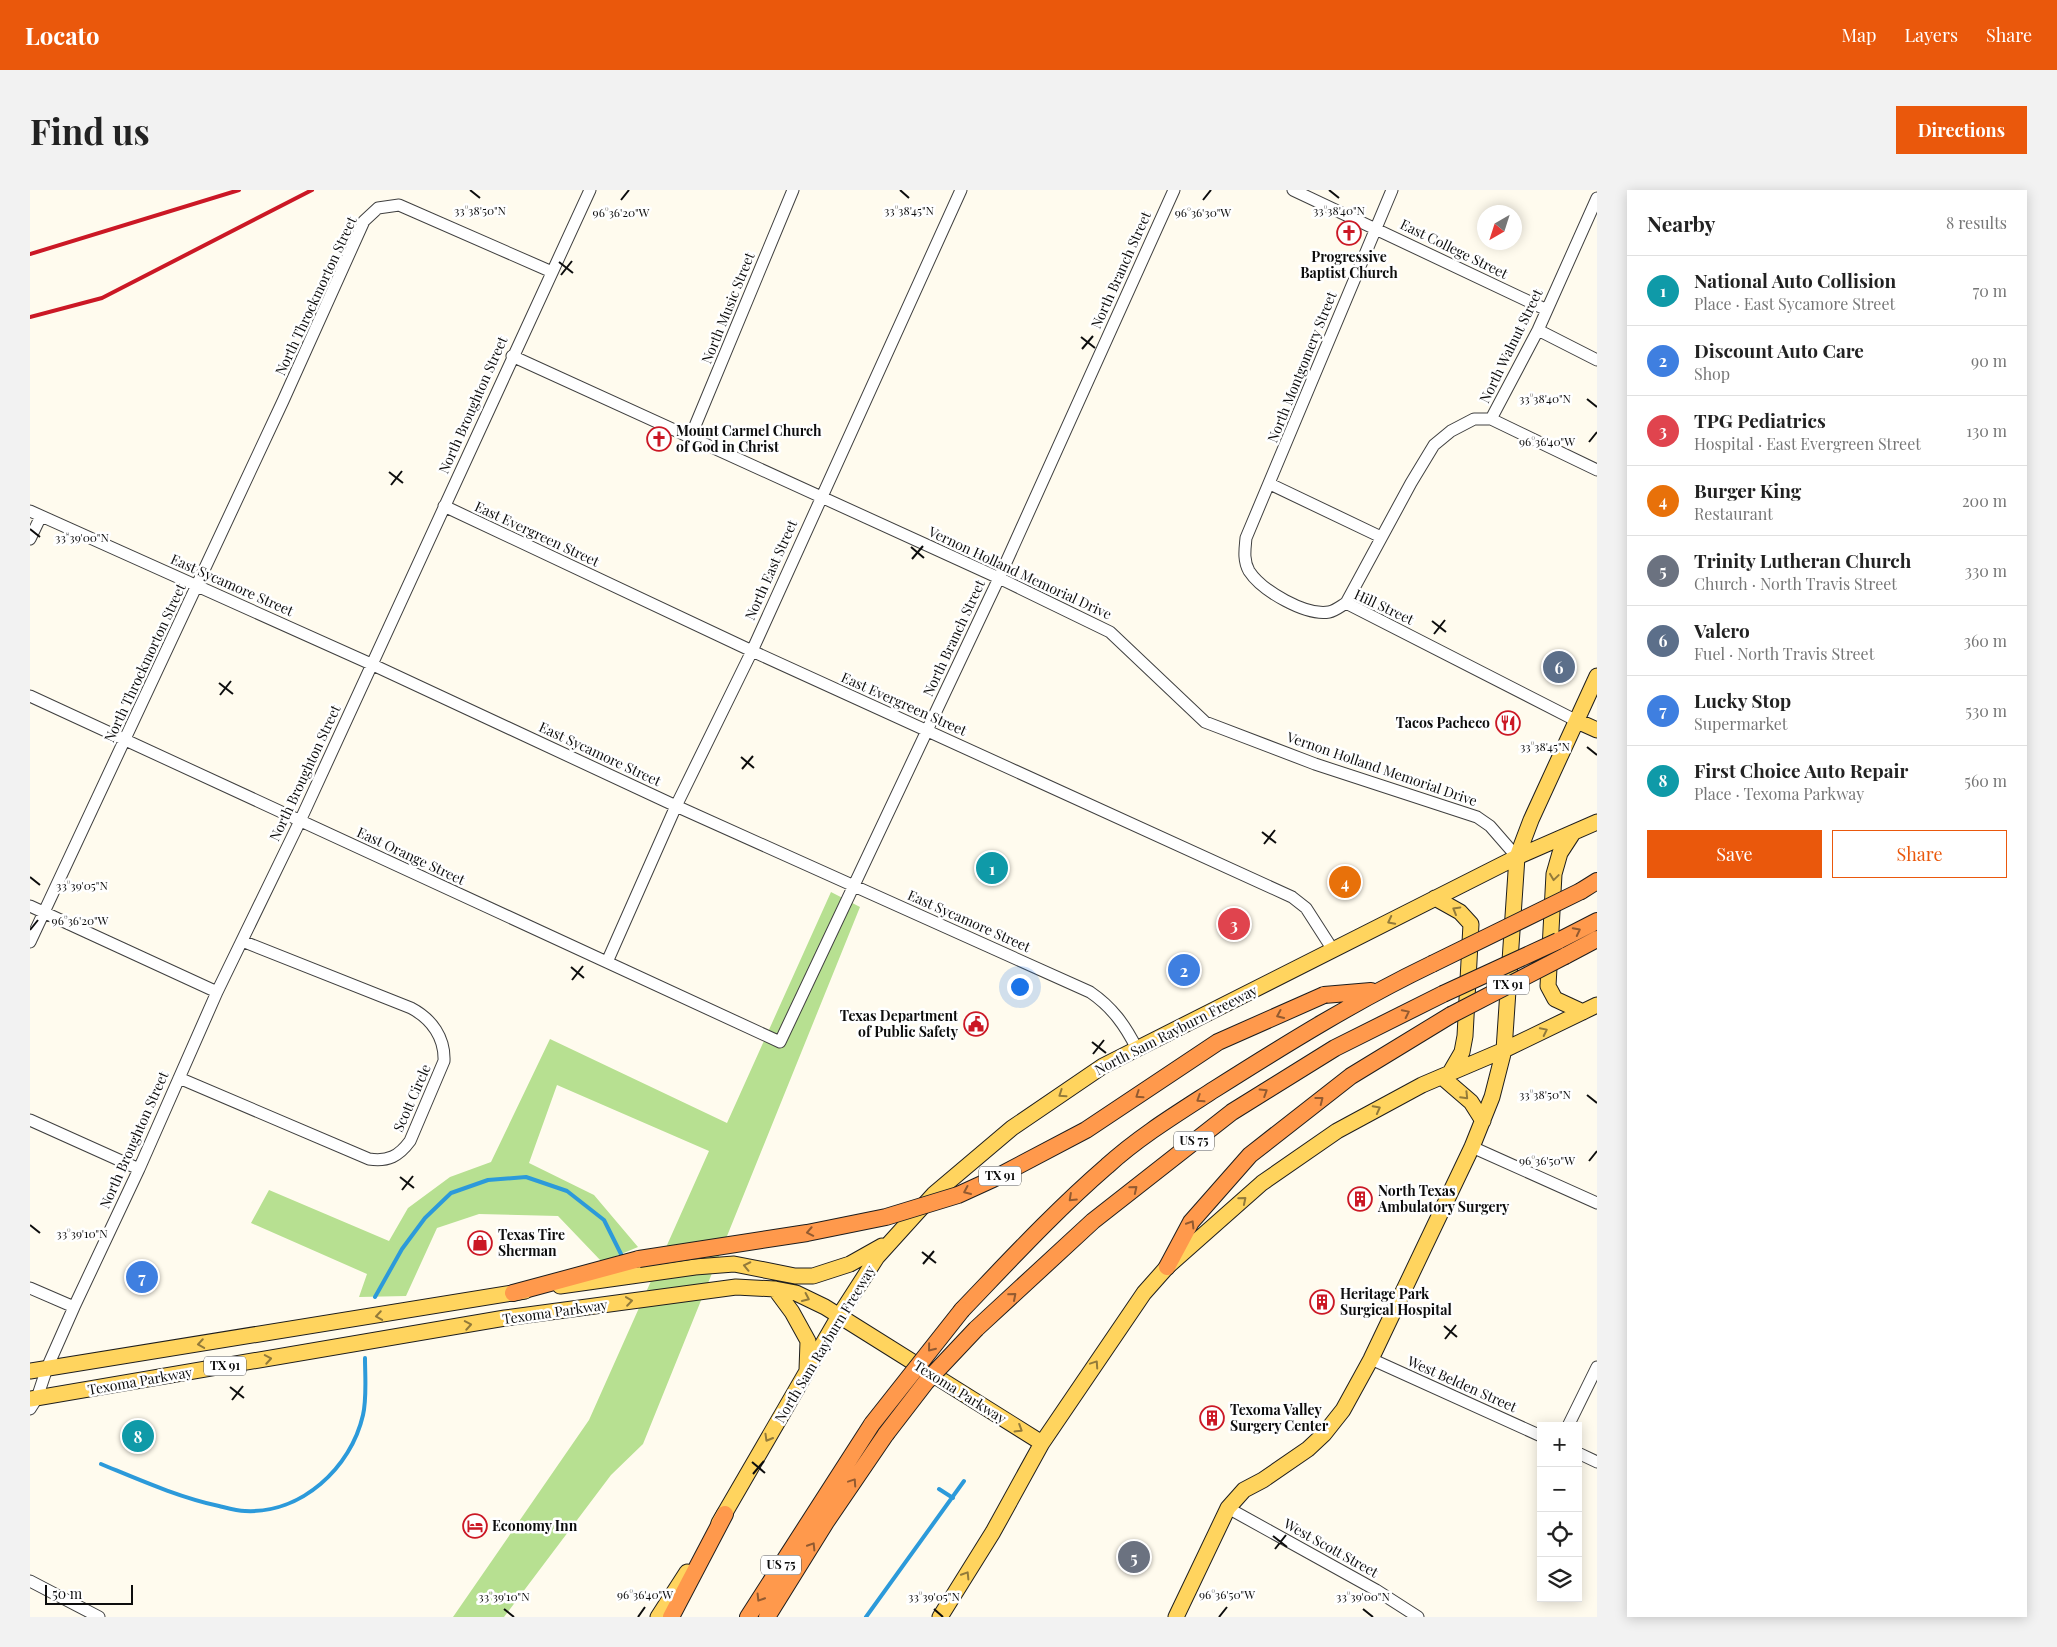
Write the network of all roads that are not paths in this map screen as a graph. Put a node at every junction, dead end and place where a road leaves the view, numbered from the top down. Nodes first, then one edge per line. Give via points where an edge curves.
1 (590, 190) edge
2 (793, 190) edge
3 (961, 190) edge
4 (1174, 190) edge
5 (1293, 190) edge
6 (1392, 190) edge
7 (1597, 198) edge
8 (1375, 228) junction
9 (552, 272) junction
10 (1547, 310) junction
11 (1538, 330) junction
12 (512, 356) junction
13 (1597, 360) edge
14 (1492, 419) junction
15 (690, 438) junction
16 (1597, 470) edge
17 (1270, 484) junction
18 (820, 498) junction
19 (444, 506) junction
20 (35, 513) edge
21 (1381, 537) junction
22 (30, 539) edge
23 (1244, 555) joint
24 (999, 578) junction
25 (197, 586) junction
26 (1346, 603) junction
27 (752, 651) junction
28 (372, 664) junction
29 (1597, 676) edge
30 (30, 696) edge
31 (1577, 721) junction
32 (928, 730) junction
33 (1597, 730) edge
34 (125, 741) junction
35 (676, 806) junction
36 (300, 821) junction
37 (1597, 822) edge
38 (1573, 833) junction
39 (1517, 857) junction
40 (1597, 881) edge
41 (854, 886) junction
42 (1435, 898) junction
43 (30, 906) edge
44 (44, 912) junction
45 (1597, 921) edge
46 (1597, 939) edge
47 (242, 940) junction
48 (30, 942) edge
49 (1333, 950) junction
50 (607, 962) junction
51 (1376, 991) junction
52 (217, 992) junction
53 (1597, 1005) edge
54 (1583, 1012) junction
55 (780, 1042) joint
56 (1137, 1049) junction
57 (1504, 1050) junction
58 (1447, 1074) junction
59 (179, 1078) junction
60 (30, 1120) edge
61 (1484, 1120) junction
62 (1472, 1147) junction
63 (139, 1170) junction
64 (1597, 1203) edge
65 (892, 1239) junction
66 (1167, 1267) junction
67 (30, 1288) edge
68 (775, 1289) junction
69 (513, 1293) junction
70 (74, 1307) junction
71 (427, 1308) junction
72 (839, 1316) junction
73 (420, 1333) junction
74 (1371, 1359) junction
75 (47, 1368) junction
76 (1597, 1368) edge
77 (30, 1371) edge
78 (807, 1371) junction
79 (32, 1402) edge
80 (1570, 1422) edge
81 (1537, 1434) edge
82 (1042, 1443) junction
83 (1582, 1455) edge
84 (1597, 1462) edge
85 (1228, 1508) junction
86 (725, 1514) junction
87 (30, 1581) edge
88 (100, 1617) edge
89 (658, 1617) edge
90 (671, 1617) edge
91 (748, 1617) edge
92 (768, 1617) edge
93 (940, 1617) edge
94 (1176, 1617) edge
95 (1418, 1617) edge

1 - 9 street, North Broughton Street
2 - 15 street, North Music Street
3 - 18 street, North East Street
4 - 24 street, North Branch Street
5 - 8 street, East College Street
6 - 8 street, North Montgomery Street
7 - 10 street, North Walnut Street
8 - 10 street, East College Street
8 - 17 street, North Montgomery Street
9 - 12 street, North Broughton Street
9 - 25 street, North Throckmorton Street via 399,205 378,208 364,221
10 - 11 street, North Walnut Street
11 - 13 street
11 - 14 street, North Walnut Street
12 - 15 street, Vernon Holland Memorial Drive
12 - 19 street, North Broughton Street
14 - 16 street
14 - 21 street, North Walnut Street via 1474,419 1434,445
15 - 18 street, Vernon Holland Memorial Drive
17 - 21 street
17 - 23 street, North Montgomery Street via 1246,538
18 - 24 street, Vernon Holland Memorial Drive
18 - 27 street, North East Street
19 - 27 street, East Evergreen Street
19 - 28 street, North Broughton Street
20 - 22 street
20 - 25 street, East Sycamore Street
21 - 26 street, North Walnut Street
23 - 26 street, Hill Street via 1249,571 1262,586 1280,598 1312,612 1330,612
24 - 32 street, North Branch Street
24 - 39 street, Vernon Holland Memorial Drive via 1110,632 1205,722 1315,764 1477,817 1490,826
25 - 28 street, East Sycamore Street
25 - 34 street, North Throckmorton Street
26 - 31 street, Hill Street
27 - 32 street, East Evergreen Street
27 - 35 street, North East Street
28 - 35 street, East Sycamore Street
28 - 36 street, North Broughton Street
29 - 31 main road
30 - 34 street, East Orange Street
31 - 33 main road
31 - 39 main road
32 - 41 street, North Branch Street
32 - 49 street, East Evergreen Street via 1292,897 1315,919
34 - 36 street, East Orange Street
34 - 44 street, North Throckmorton Street
35 - 41 street, East Sycamore Street
35 - 50 street, North East Street
36 - 47 street, North Broughton Street
36 - 50 street, East Orange Street
37 - 38 main road, North Sam Rayburn Freeway
38 - 39 main road, North Sam Rayburn Freeway
38 -> 54 main road via 1560,853 1554,874 1548,986 1556,999
39 - 42 main road, North Sam Rayburn Freeway
39 - 57 main road
40 - 51 highway, US 75, bridge
41 - 55 street, North Branch Street
41 - 56 street, East Sycamore Street via 1090,992 1115,1013
42 -> 49 main road, North Sam Rayburn Freeway
58 -> 42 main road via 1462,1052 1465,1036 1471,924 1460,912
43 - 44 street
44 - 48 street, North Throckmorton Street
44 - 52 street
92 -> 45 highway, US 75, bridge via 826,1522 926,1382 976,1329 1093,1221 1232,1112 1334,1048
66 -> 46 highway, TX 91, bridge via 1191,1222 1250,1155 1351,1076 1451,1015
47 - 52 street, North Broughton Street
47 - 59 street, Scott Circle via 411,1008 440,1034 444,1061 410,1140 394,1157 382,1161 368,1158
49 - 56 main road, North Sam Rayburn Freeway
50 - 55 street, East Orange Street
51 -> 69 highway, TX 91, bridge via 1324,995 1218,1042 1086,1130 958,1195 886,1217 816,1232 639,1259
51 -> 91 highway, US 75, bridge via 1262,1059 1156,1128 1116,1158 1038,1229 962,1310 872,1424
52 - 59 street, North Broughton Street
53 - 54 main road
57 -> 54 main road
56 -> 65 main road, North Sam Rayburn Freeway via 1103,1066 1012,1128 934,1194
57 - 58 main road
57 - 61 main road
58 -> 61 main road
66 -> 58 main road via 1262,1184 1299,1157 1374,1110
59 - 63 street, North Broughton Street
60 - 63 street
61 - 62 main road
62 - 64 street
62 - 74 main road
63 - 70 street, North Broughton Street
65 -> 69 main road, Texoma Parkway / TX 91 via 850,1264 813,1276 795,1276 734,1264
65 - 72 main road, North Sam Rayburn Freeway
82 -> 66 main road, TX 91 via 1144,1293
67 - 70 street
68 -> 72 main road, Texoma Parkway / TX 91 via 796,1293
73 -> 68 main road, Texoma Parkway / TX 91 via 505,1318 736,1287
68 - 78 main road via 808,1340
69 - 71 main road, Texoma Parkway / TX 91
70 - 75 street, North Broughton Street
71 - 73 main road
71 -> 75 main road, Texoma Parkway / TX 91
72 - 78 main road, North Sam Rayburn Freeway
72 -> 82 main road, Texoma Parkway / TX 91
79 -> 73 main road, Texoma Parkway / TX 91
74 - 81 street, West Belden Street
74 - 85 main road via 1343,1410 1324,1434 1263,1480 1244,1490
75 - 77 main road, Texoma Parkway / TX 91
75 - 79 street, North Broughton Street
76 - 80 street
78 -> 86 main road, North Sam Rayburn Freeway
93 -> 82 main road via 993,1532
83 - 84 street
85 - 94 main road
85 - 95 street, West Scott Street via 1376,1590
86 - 89 main road, North Sam Rayburn Freeway
86 - 90 highway
87 - 88 street

